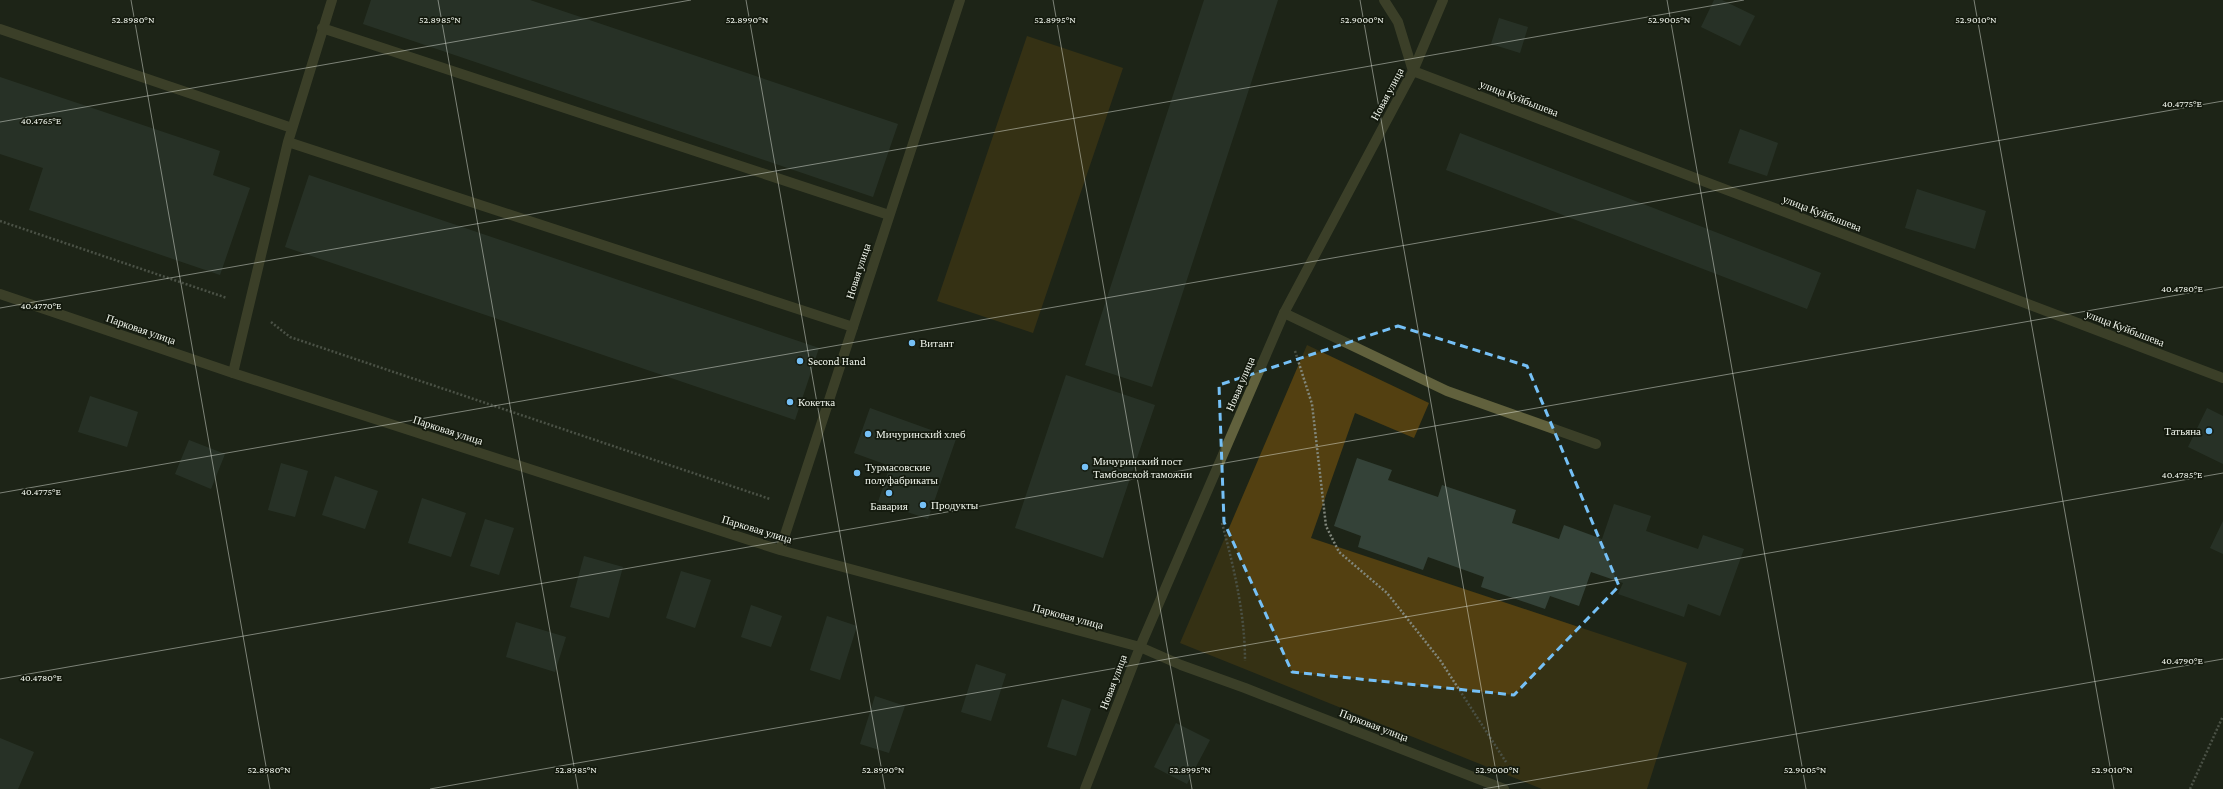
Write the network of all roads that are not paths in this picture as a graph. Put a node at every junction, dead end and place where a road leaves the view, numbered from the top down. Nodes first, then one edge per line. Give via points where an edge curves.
1 (332, 0) edge
2 (960, 0) edge
3 (1384, 0) edge
4 (1444, 0) edge
5 (0, 28) edge
6 (322, 28) junction
7 (1413, 71) junction
8 (292, 128) junction
9 (288, 142) junction
10 (889, 215) junction
11 (0, 294) edge
12 (1284, 313) junction
13 (852, 327) junction
14 (233, 373) junction
15 (2223, 378) edge
16 (1596, 444) dead end
17 (780, 550) junction
18 (1140, 647) junction
19 (1085, 789) edge
20 (1504, 789) edge

1 - 6 street
2 - 10 street, Новая улица
3 - 7 street via 1398,22
4 - 7 street, Новая улица
5 - 8 street
6 - 8 street
6 - 10 street
7 - 12 street, Новая улица
7 - 15 street, улица Куйбышева
8 - 9 street
9 - 13 street
9 - 14 street
10 - 13 street, Новая улица
11 - 14 street, Парковая улица
12 - 16 street via 1448,392
12 - 18 street, Новая улица
13 - 17 street, Новая улица
14 - 17 street, Парковая улица
17 - 18 street, Парковая улица
18 - 19 street, Новая улица
18 - 20 street, Парковая улица via 1180,665

